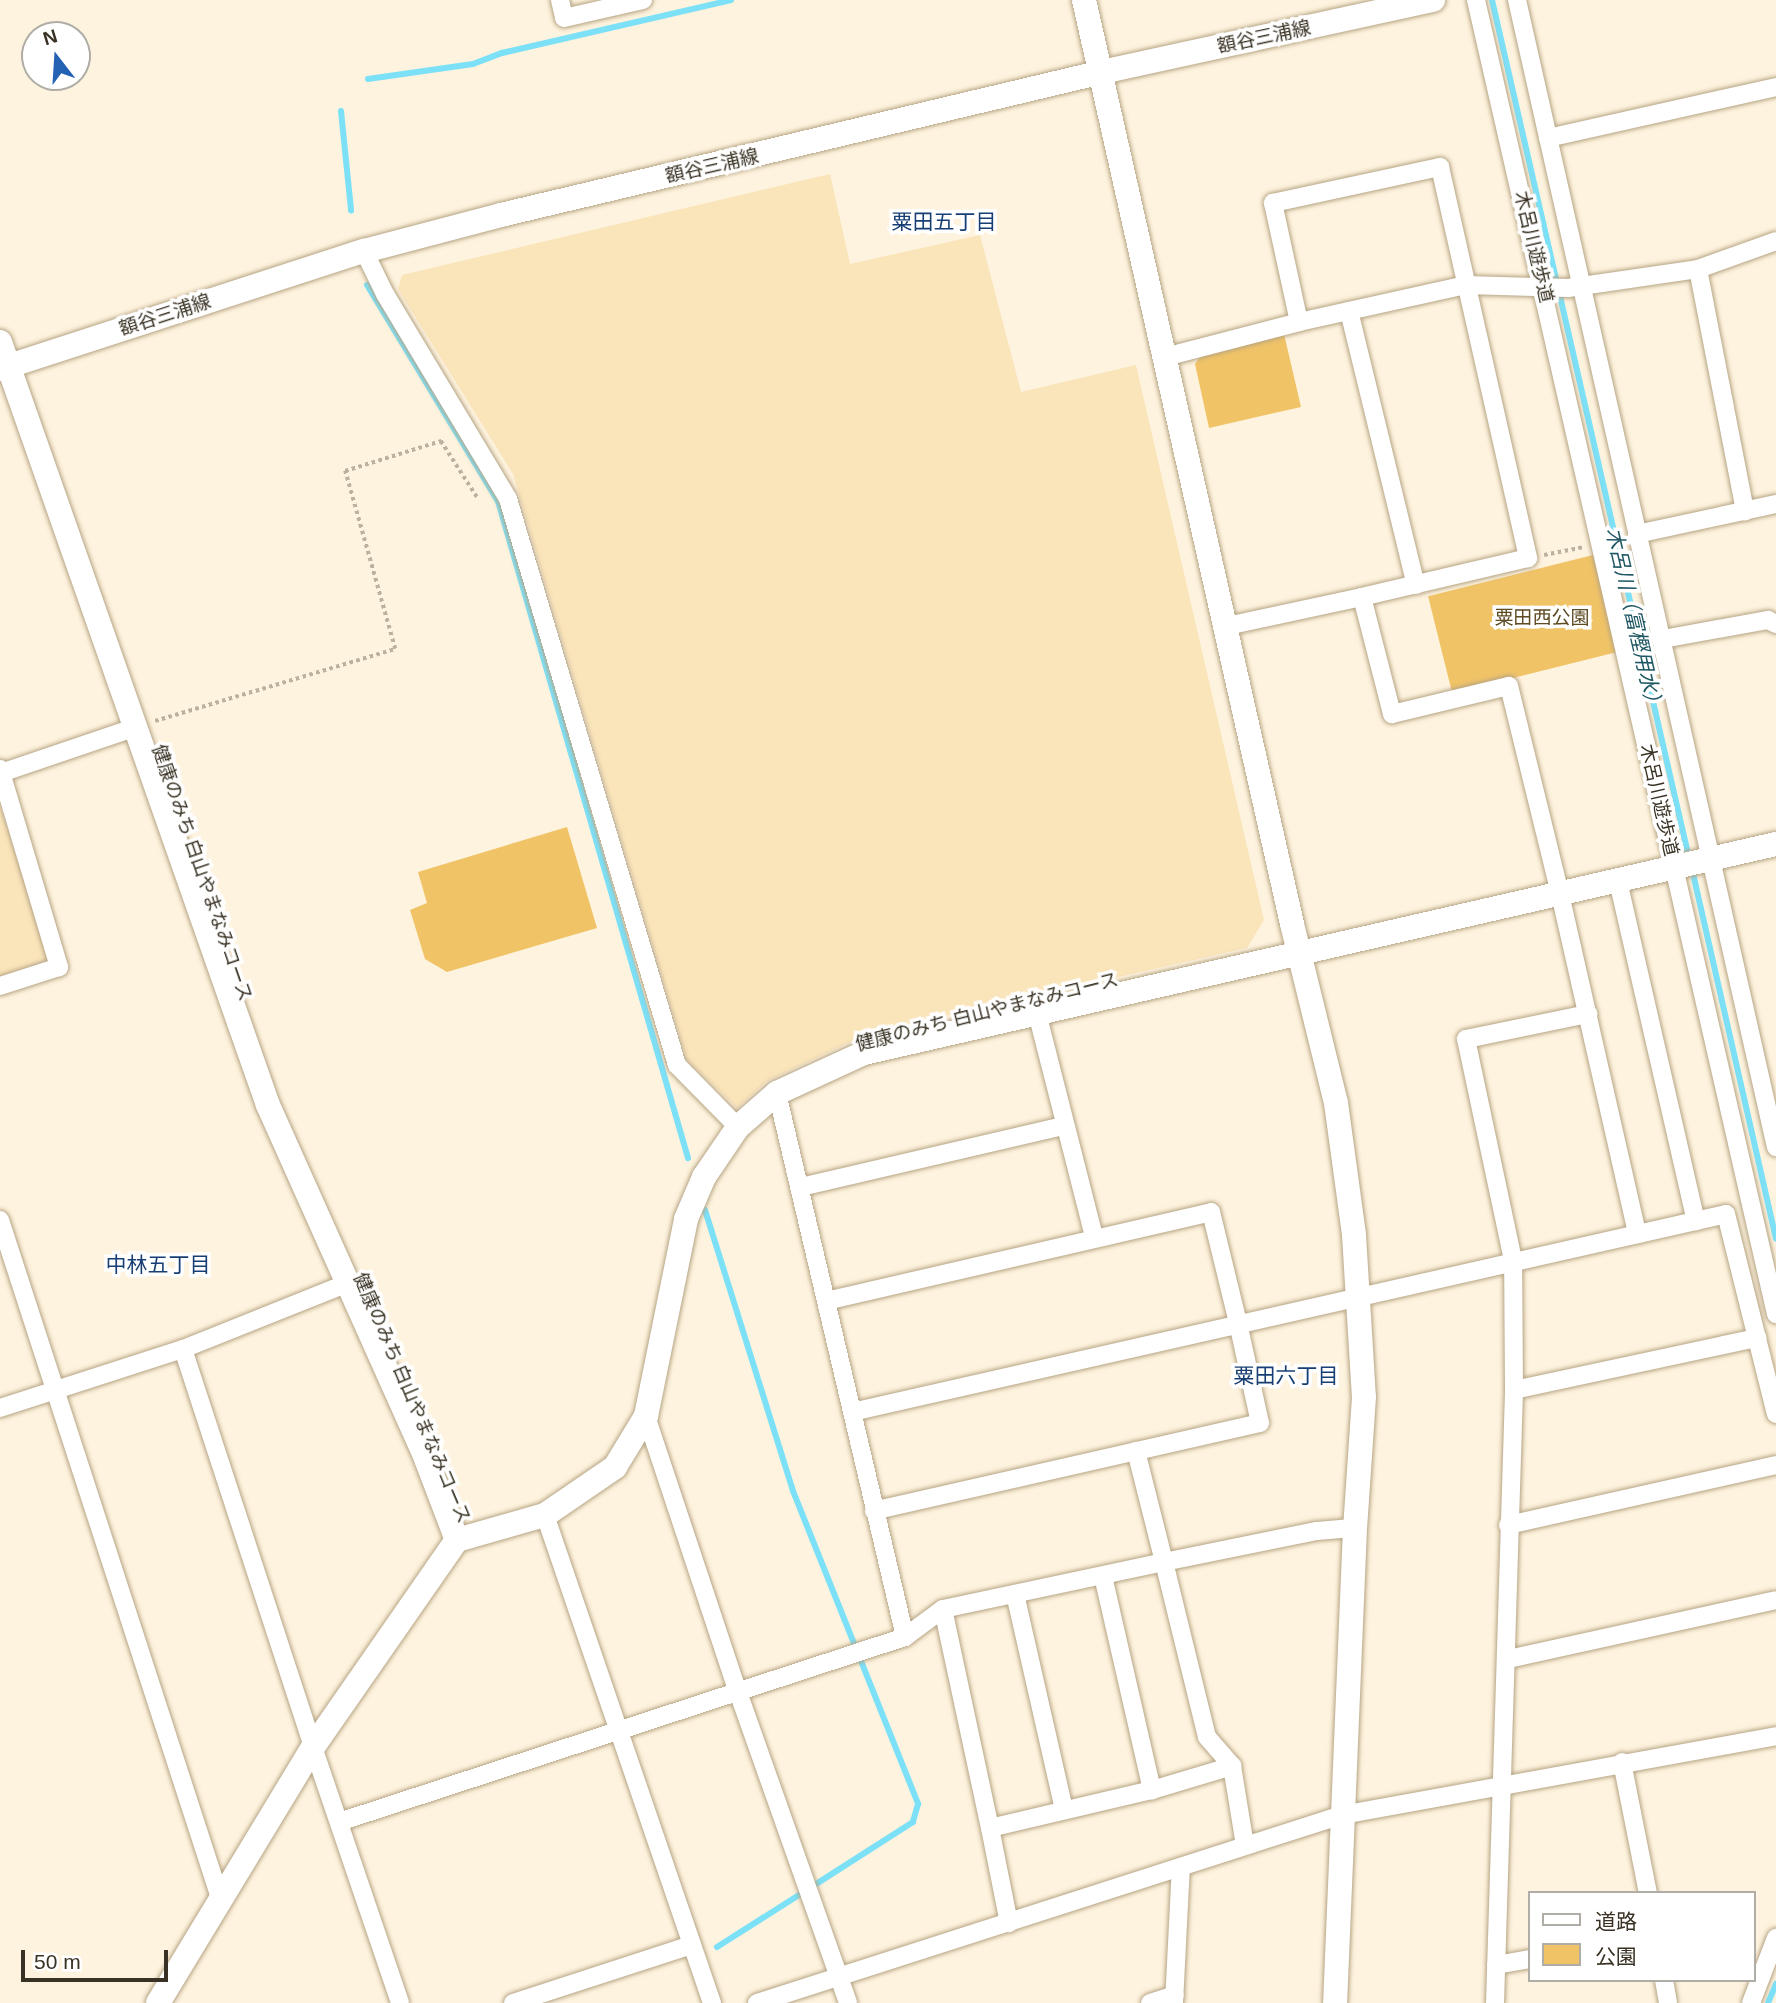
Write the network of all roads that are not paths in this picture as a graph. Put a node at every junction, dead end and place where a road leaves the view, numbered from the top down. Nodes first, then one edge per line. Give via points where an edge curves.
1 (560, 0) edge
2 (643, 0) edge
3 (1084, 0) edge
4 (1433, 0) edge
5 (1476, 0) edge
6 (1517, 0) edge
7 (1102, 72) junction
8 (1776, 87) edge
9 (1548, 138) junction
10 (1776, 241) edge
11 (364, 251) junction
12 (1698, 269) junction
13 (1466, 285) junction
14 (1575, 287) junction
15 (1545, 288) junction
16 (1349, 311) junction
17 (1299, 322) junction
18 (0, 342) edge
19 (1165, 357) junction
20 (5, 368) edge
21 (1776, 504) edge
22 (1745, 511) junction
23 (1637, 534) junction
24 (1416, 585) junction
25 (1362, 597) junction
26 (1776, 624) edge
27 (1227, 626) junction
28 (1663, 639) junction
29 (136, 727) junction
30 (1, 771) edge
31 (1776, 844) edge
32 (1691, 865) junction
33 (1618, 881) junction
34 (1560, 894) junction
35 (1299, 952) junction
36 (0, 986) edge
37 (1037, 1013) junction
38 (1587, 1014) junction
39 (777, 1093) junction
40 (1064, 1126) junction
41 (738, 1127) junction
42 (1776, 1147) edge
43 (801, 1187) junction
44 (0, 1220) edge
45 (1696, 1221) junction
46 (1637, 1234) junction
47 (1094, 1237) junction
48 (1513, 1260) junction
49 (348, 1283) junction
50 (1360, 1296) junction
51 (826, 1301) junction
52 (1776, 1314) edge
53 (1238, 1323) junction
54 (1757, 1338) junction
55 (183, 1349) junction
56 (55, 1390) junction
57 (1514, 1390) junction
58 (0, 1408) edge
59 (852, 1412) junction
60 (1776, 1414) edge
61 (646, 1416) junction
62 (1136, 1451) junction
63 (1776, 1465) edge
64 (874, 1511) junction
65 (545, 1515) junction
66 (1508, 1525) junction
67 (1355, 1528) junction
68 (457, 1540) junction
69 (1164, 1562) junction
70 (1103, 1576) junction
71 (1015, 1594) junction
72 (1776, 1600) edge
73 (943, 1609) junction
74 (905, 1637) junction
75 (1508, 1659) junction
76 (738, 1692) junction
77 (618, 1731) junction
78 (1776, 1735) edge
79 (313, 1747) junction
80 (1622, 1762) junction
81 (1232, 1766) junction
82 (1502, 1784) junction
83 (1152, 1790) junction
84 (1064, 1809) junction
85 (1342, 1815) junction
86 (339, 1822) junction
87 (990, 1828) junction
88 (1245, 1845) junction
89 (1181, 1867) junction
90 (1648, 1891) edge
91 (221, 1901) junction
92 (1009, 1923) junction
93 (1776, 1938) edge
94 (692, 1945) junction
95 (1528, 1959) edge
96 (1496, 1965) junction
97 (839, 1978) junction
98 (1664, 1982) edge
99 (1175, 1999) edge
100 (158, 2003) edge
101 (400, 2003) edge
102 (513, 2003) edge
103 (712, 2003) edge
104 (757, 2003) edge
105 (848, 2003) edge
106 (1150, 2003) edge
107 (1335, 2003) edge
108 (1495, 2003) edge
109 (1668, 2003) edge
110 (1751, 2003) edge

1 - 2 street via 564,18
3 - 7 street
4 - 7 street, 額谷三浦線
5 - 15 street, 木呂川遊歩道
6 - 9 street
7 - 11 street, 額谷三浦線
7 - 19 street
8 - 9 street
9 - 14 street
10 - 12 street
11 - 20 street, 額谷三浦線
11 - 41 street via 508,499 677,1065
12 - 14 street
12 - 22 street
13 - 15 street
13 - 16 street
13 - 17 street via 1440,167 1273,203
13 - 24 street via 1528,558
14 - 15 street
14 - 23 street
15 - 32 street, 木呂川遊歩道 via 1598,544
16 - 17 street
16 - 24 street
17 - 19 street
18 - 20 street
19 - 27 street
20 - 29 street
21 - 22 street
22 - 23 street
23 - 28 street
24 - 25 street
25 - 27 street
25 - 34 street via 1392,714 1509,687
26 - 28 street via 1768,620
27 - 35 street
28 - 32 street
29 - 30 street
29 - 49 street via 268,1105
30 - 36 street via 59,967
31 - 32 street
32 - 33 street
32 - 42 street
32 - 52 street, 木呂川遊歩道
33 - 34 street
33 - 45 street
34 - 35 street
34 - 38 street
35 - 37 street
35 - 50 street via 1336,1103
37 - 39 street via 864,1053
37 - 40 street
38 - 46 street
38 - 48 street via 1466,1039
39 - 41 street
39 - 43 street
40 - 43 street
40 - 47 street
41 - 61 street via 704,1177 686,1219
43 - 51 street
44 - 56 street
45 - 46 street
45 - 54 street via 1726,1214
46 - 48 street
47 - 51 street
47 - 53 street via 1211,1212
48 - 50 street
48 - 57 street
49 - 55 street
49 - 68 street
50 - 53 street
50 - 67 street via 1364,1397
51 - 59 street
53 - 59 street
53 - 62 street via 1260,1423
54 - 57 street
54 - 60 street
55 - 56 street
55 - 79 street
56 - 58 street
56 - 91 street
57 - 66 street
59 - 64 street
61 - 65 street via 615,1467
61 - 76 street
62 - 64 street
62 - 69 street
63 - 66 street
64 - 74 street
65 - 68 street
65 - 77 street
66 - 75 street
67 - 69 street via 1317,1531
67 - 85 street
68 - 79 street
69 - 70 street
69 - 81 street via 1207,1737
70 - 71 street
70 - 83 street
71 - 73 street
71 - 84 street
72 - 75 street
73 - 74 street
73 - 87 street
74 - 76 street
75 - 82 street
76 - 77 street
76 - 97 street
77 - 86 street
77 - 94 street
78 - 80 street
79 - 86 street
79 - 91 street
80 - 82 street
80 - 90 street
81 - 83 street
81 - 88 street
82 - 85 street
82 - 96 street
83 - 84 street
84 - 87 street
85 - 88 street
85 - 107 street
86 - 101 street
87 - 92 street
88 - 89 street
89 - 92 street
89 - 99 street
91 - 100 street
92 - 97 street
93 - 110 street
94 - 102 street
94 - 103 street
95 - 96 street
96 - 108 street
97 - 104 street
97 - 105 street
98 - 109 street
99 - 106 street

